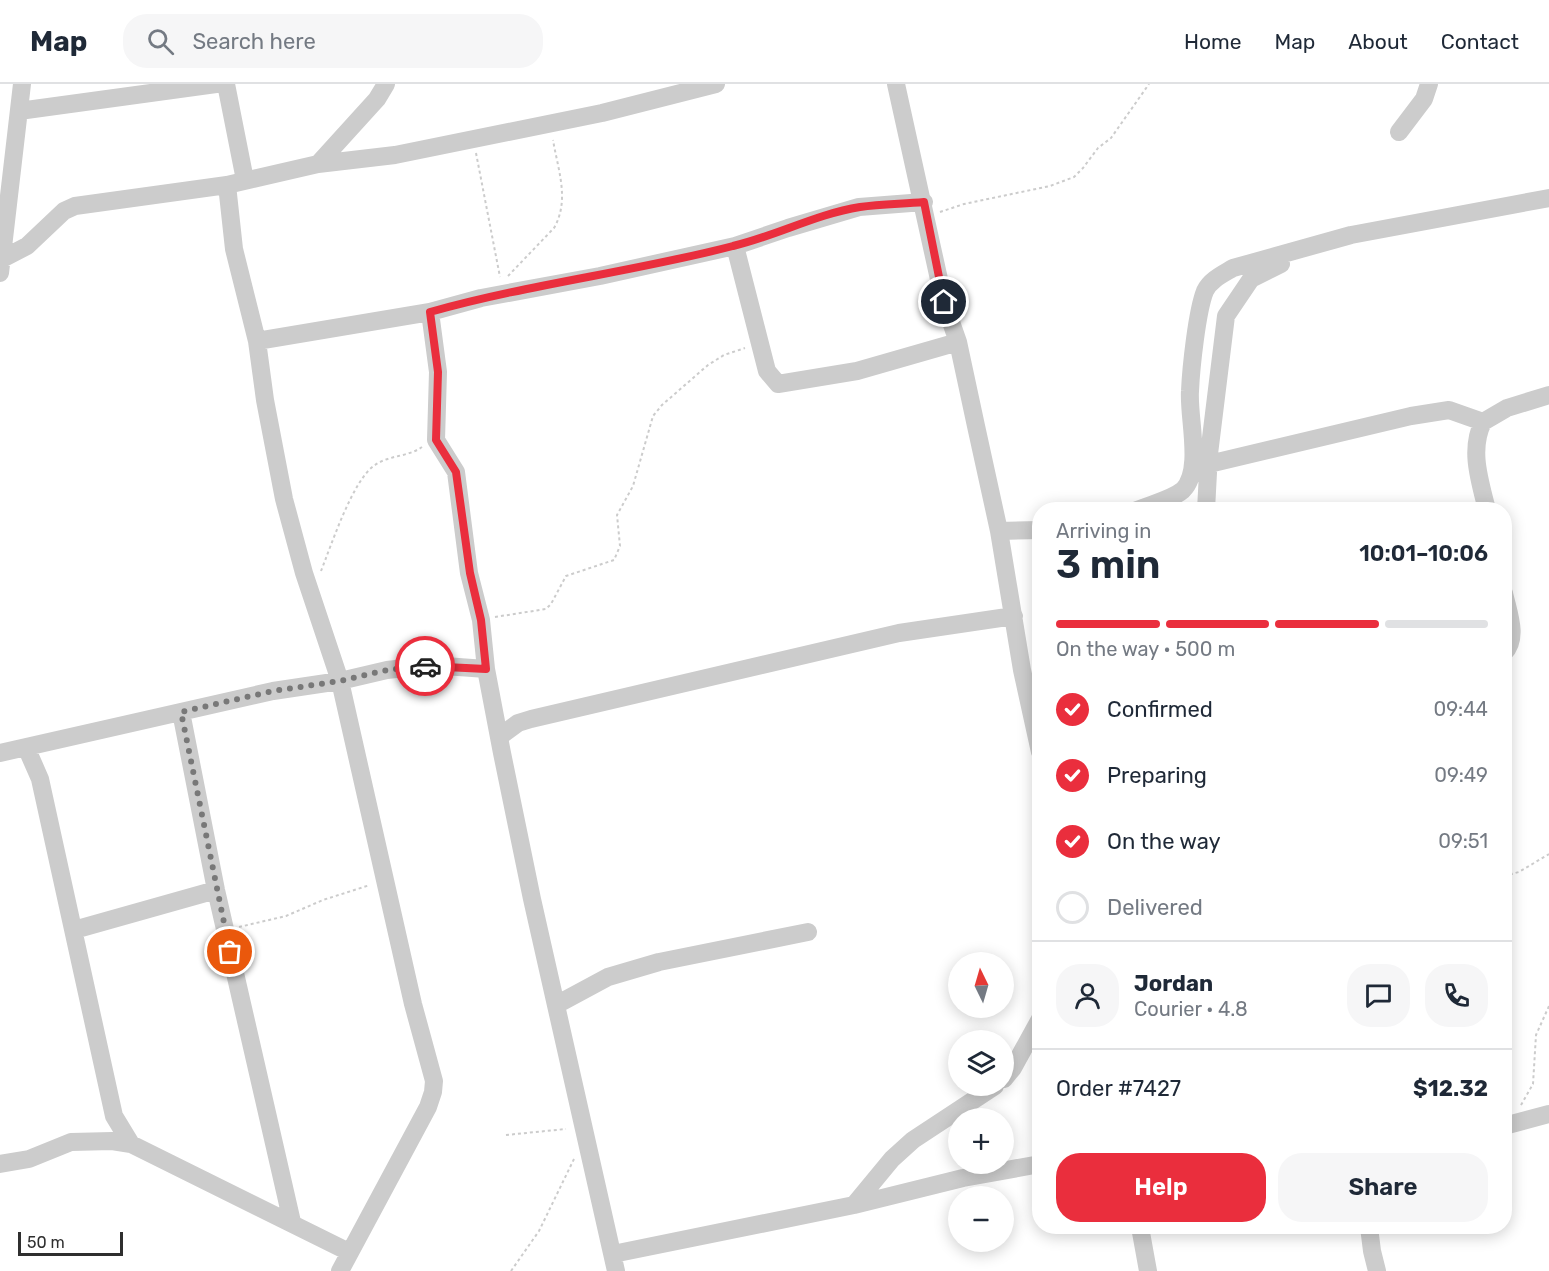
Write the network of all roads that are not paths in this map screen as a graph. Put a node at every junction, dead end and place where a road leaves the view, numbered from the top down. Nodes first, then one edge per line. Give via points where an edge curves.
1 (22, 84) edge
2 (216, 84) edge
3 (226, 84) edge
4 (386, 84) edge
5 (716, 84) edge
6 (897, 84) edge
7 (1430, 84) edge
8 (670, 90) edge
9 (19, 111) junction
10 (1399, 132) dead end
11 (318, 164) junction
12 (245, 180) junction
13 (227, 185) junction
14 (1549, 198) edge
15 (925, 210) junction
16 (2, 230) edge
17 (1351, 235) junction
18 (735, 246) junction
19 (1, 266) edge
20 (430, 312) junction
21 (257, 341) junction
22 (958, 342) junction
23 (1549, 395) edge
24 (1483, 422) junction
25 (1209, 464) junction
26 (1159, 502) edge
27 (1207, 502) edge
28 (1485, 502) edge
29 (999, 531) junction
30 (1032, 531) edge
31 (1014, 615) junction
32 (1031, 668) edge
33 (486, 669) junction
34 (340, 681) junction
35 (494, 709) junction
36 (181, 712) junction
37 (518, 723) junction
38 (499, 737) junction
39 (26, 747) junction
40 (0, 753) edge
41 (216, 890) junction
42 (74, 930) junction
43 (808, 932) dead end
44 (556, 1005) junction
45 (1032, 1034) edge
46 (1014, 1066) edge
47 (980, 1096) edge
48 (1549, 1114) edge
49 (1512, 1124) edge
50 (131, 1143) junction
51 (0, 1164) edge
52 (1032, 1165) edge
53 (854, 1205) junction
54 (292, 1222) junction
55 (1141, 1234) edge
56 (1370, 1234) edge
57 (349, 1252) junction
58 (615, 1262) edge
59 (340, 1271) edge
60 (1148, 1271) edge
61 (1377, 1271) edge

1 - 9 street
2 - 9 street
3 - 12 street
4 - 11 street
5 - 8 street
6 - 15 street
7 - 10 street via 1424,99
8 - 11 street via 602,113 396,155
9 - 16 street
11 - 12 street
12 - 13 street
13 - 19 street via 75,206 64,211
13 - 21 street via 234,249
14 - 17 street
15 - 18 street via 859,207
15 - 22 street via 944,302
16 - 19 street
17 - 25 street via 1266,270 1243,288 1226,316
17 - 26 street via 1233,268 1216,277 1206,290 1190,392 1193,455 1188,482 1172,497
18 - 20 street
18 - 22 street via 767,371 778,384 883,364
20 - 21 street
20 - 33 street via 438,372 436,440 456,472
21 - 34 street via 285,499
22 - 29 street
23 - 24 street via 1507,408
24 - 25 street via 1449,410
24 - 28 street via 1475,443
25 - 27 street
29 - 30 street
29 - 31 street
31 - 32 street
31 - 37 street via 899,633
33 - 34 street via 431,665
33 - 35 street
34 - 36 street via 273,691
34 - 57 street via 413,1004 431,1064 433,1092 409,1145
35 - 37 street
35 - 38 street
36 - 39 street
36 - 41 street
37 - 38 street
38 - 44 street
39 - 40 street
39 - 42 street via 40,779
41 - 42 street
41 - 54 street
42 - 50 street via 114,1116
43 - 44 street via 659,962 608,977
44 - 58 street
45 - 46 street
47 - 53 street via 892,1159
48 - 49 street
50 - 51 street via 71,1142 29,1159
50 - 54 street
52 - 53 street
53 - 58 street
54 - 57 street
55 - 60 street
56 - 61 street
57 - 59 street

